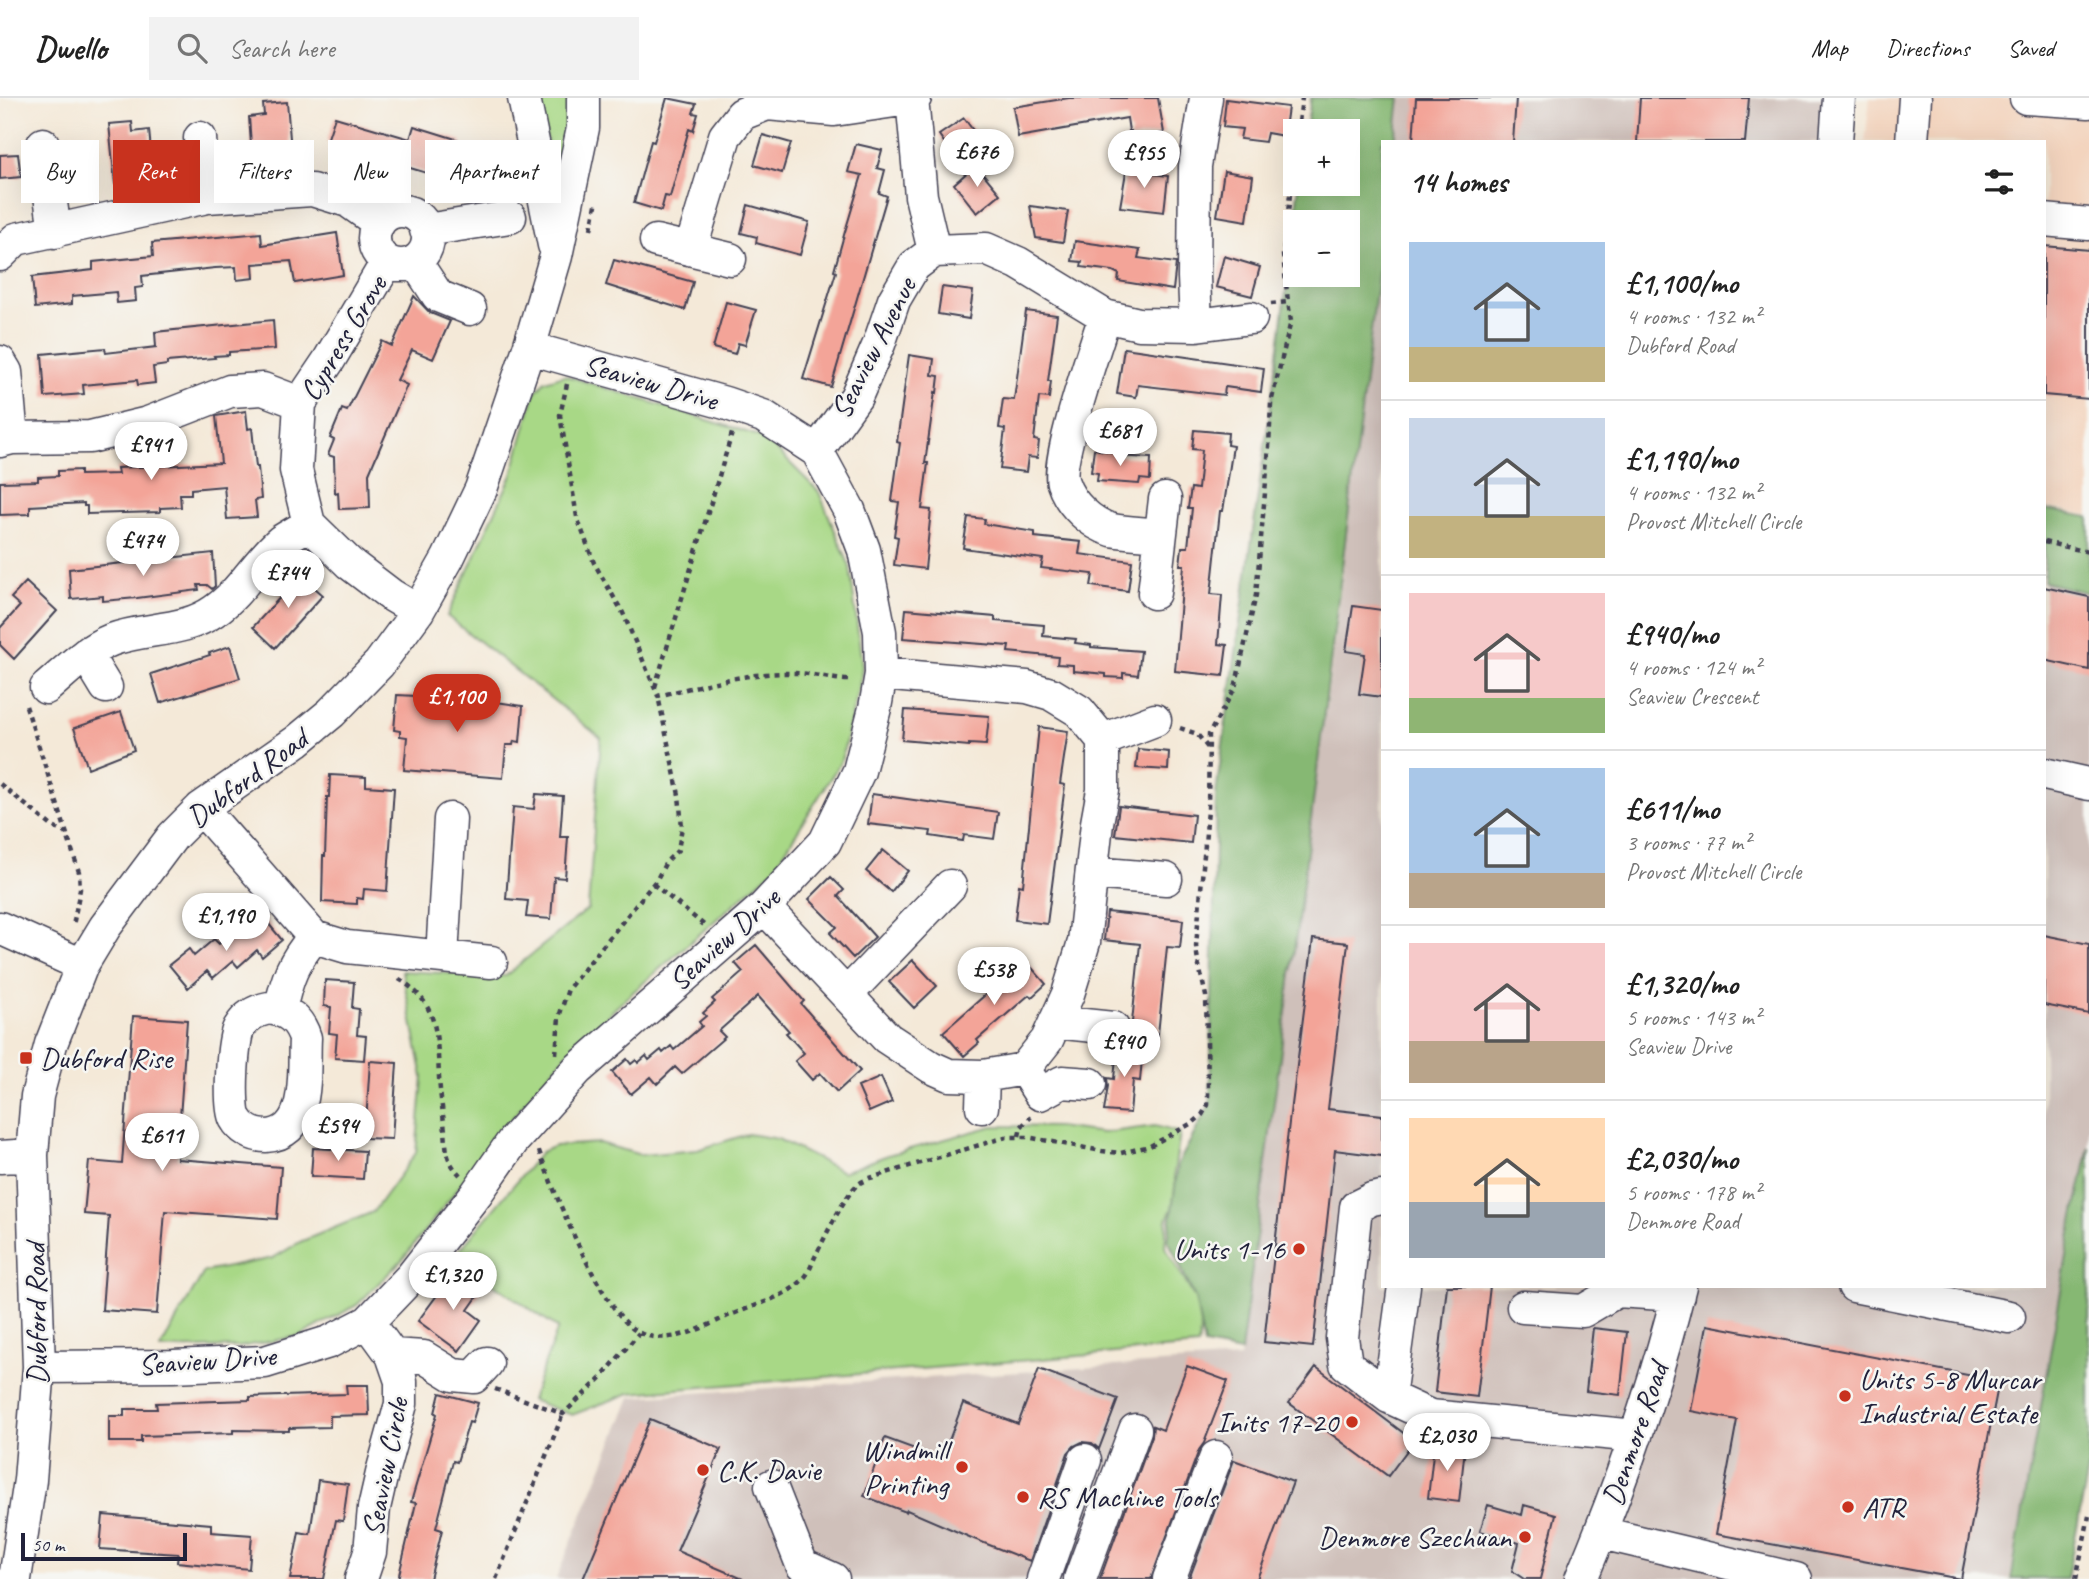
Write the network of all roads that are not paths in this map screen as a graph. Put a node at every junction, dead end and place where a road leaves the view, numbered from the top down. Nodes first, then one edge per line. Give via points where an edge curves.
1 (524, 98) edge
2 (583, 98) edge
3 (913, 98) edge
4 (1206, 98) edge
5 (1839, 98) edge
6 (1915, 98) edge
7 (2026, 98) edge
8 (2089, 102) edge
9 (200, 138) dead end
10 (1836, 140) edge
11 (1912, 140) edge
12 (204, 197) junction
13 (51, 203) edge
14 (510, 217) dead end
15 (2046, 220) edge
16 (379, 223) junction
17 (2089, 223) edge
18 (426, 230) junction
19 (55, 232) junction
20 (656, 241) dead end
21 (691, 248) junction
22 (934, 251) junction
23 (0, 255) edge
24 (556, 256) junction
25 (730, 259) dead end
26 (401, 261) junction
27 (470, 309) dead end
28 (1105, 316) junction
29 (1251, 318) road end
30 (1196, 325) junction
31 (529, 348) junction
32 (4, 376) edge
33 (300, 403) junction
34 (6, 439) edge
35 (817, 451) junction
36 (1165, 499) dead end
37 (309, 524) junction
38 (1160, 535) junction
39 (1154, 593) dead end
40 (418, 611) junction
41 (86, 654) junction
42 (881, 676) junction
43 (106, 687) dead end
44 (46, 688) road end
45 (1156, 720) road end
46 (1103, 740) junction
47 (2046, 775) edge
48 (2089, 783) edge
49 (201, 808) junction
50 (450, 819) dead end
51 (1092, 873) junction
52 (1166, 879) dead end
53 (950, 886) dead end
54 (764, 907) junction
55 (0, 928) edge
56 (314, 937) junction
57 (442, 957) junction
58 (74, 961) junction
59 (491, 962) dead end
60 (847, 994) junction
61 (280, 1010) dead end
62 (1055, 1022) junction
63 (1113, 1028) dead end
64 (983, 1076) junction
65 (1032, 1082) junction
66 (1090, 1084) dead end
67 (982, 1107) dead end
68 (32, 1155) junction
69 (0, 1157) edge
70 (1381, 1198) edge
71 (1404, 1288) edge
72 (1864, 1288) edge
73 (1606, 1289) edge
74 (1679, 1290) edge
75 (1523, 1307) dead end
76 (2009, 1317) dead end
77 (368, 1322) junction
78 (392, 1355) junction
79 (39, 1367) junction
80 (480, 1370) road end
81 (1389, 1397) junction
82 (1135, 1430) dead end
83 (1636, 1436) junction
84 (1216, 1457) dead end
85 (1085, 1460) dead end
86 (771, 1486) dead end
87 (1601, 1533) junction
88 (15, 1579) edge
89 (361, 1579) edge
90 (833, 1579) edge
91 (1043, 1579) edge
92 (1080, 1579) edge
93 (1168, 1579) edge
94 (1581, 1579) edge
95 (1796, 1579) edge

1 - 24 street, Dubford Road
2 - 24 street, Dubford Road via 583,128
3 - 21 street via 834,110 767,104 741,114 725,136
3 - 22 street via 921,196
4 - 30 street via 1195,166
5 - 10 street
6 - 11 street
7 - 8 street
9 - 12 street
12 - 16 street via 312,190 348,201
12 - 19 street
13 - 19 street
14 - 18 street
15 - 17 street
16 - 18 street via 390,214 405,212 418,218
16 - 26 street, Cypress Grove via 376,249
18 - 26 street, Cypress Grove via 427,244 421,256
19 - 23 street via 16,239
20 - 21 street
21 - 25 street
22 - 28 street, Seaview Avenue via 986,249 1018,263
22 - 35 street, Seaview Avenue via 914,266 894,300 856,397
24 - 31 street, Dubford Road
26 - 27 street via 438,296
26 - 33 street, Cypress Grove
28 - 30 street, Seaview Avenue via 1139,324
28 - 38 street via 1069,433 1062,482 1078,510 1110,529
29 - 30 street, Seaview Avenue
31 - 35 street, Seaview Drive via 763,416
31 - 40 street, Dubford Road via 481,489
32 - 34 street
33 - 34 street via 263,389 230,391 148,423 90,437
33 - 37 street, Cypress Grove via 296,470
35 - 42 street, Seaview Drive via 849,510 863,550 880,632
36 - 38 street
37 - 40 street via 349,563
37 - 41 street via 281,542 215,611 178,628 110,640
38 - 39 street
40 - 49 street, Dubford Road via 379,664 331,713
41 - 43 street
41 - 44 street
42 - 46 street via 1027,687 1051,694 1079,711
42 - 54 street, Seaview Drive via 859,771 825,842
45 - 46 street
46 - 51 street via 1103,790
47 - 48 street
49 - 56 street
49 - 58 street, Dubford Road via 173,836
50 - 57 street
51 - 52 street
51 - 62 street via 1084,942
53 - 60 street
54 - 60 street
54 - 77 street, Seaview Drive via 577,1070 529,1123 411,1277
55 - 58 street
56 - 57 street via 347,947
56 - 61 street via 286,979
57 - 59 street
58 - 68 street, Dubford Road via 37,1096
60 - 64 street via 887,1038 931,1067 949,1075
62 - 63 street
62 - 65 street
64 - 65 street
64 - 67 street
65 - 66 street
68 - 69 street
68 - 79 street, Dubford Road
70 - 81 street via 1356,1207 1342,1338 1346,1364
71 - 81 street
72 - 76 street
73 - 74 street
73 - 75 street via 1583,1311
74 - 83 street, Denmore Road
77 - 78 street, Seaview Circle
77 - 79 street, Seaview Drive via 329,1342 265,1362
78 - 80 street via 424,1357 453,1375
78 - 89 street, Seaview Circle via 401,1381 401,1404
79 - 88 street, Dubford Road via 30,1480
81 - 83 street via 1430,1416
82 - 92 street
83 - 87 street, Denmore Road
84 - 93 street
85 - 91 street
86 - 90 street via 802,1565
87 - 94 street, Denmore Road
87 - 95 street

